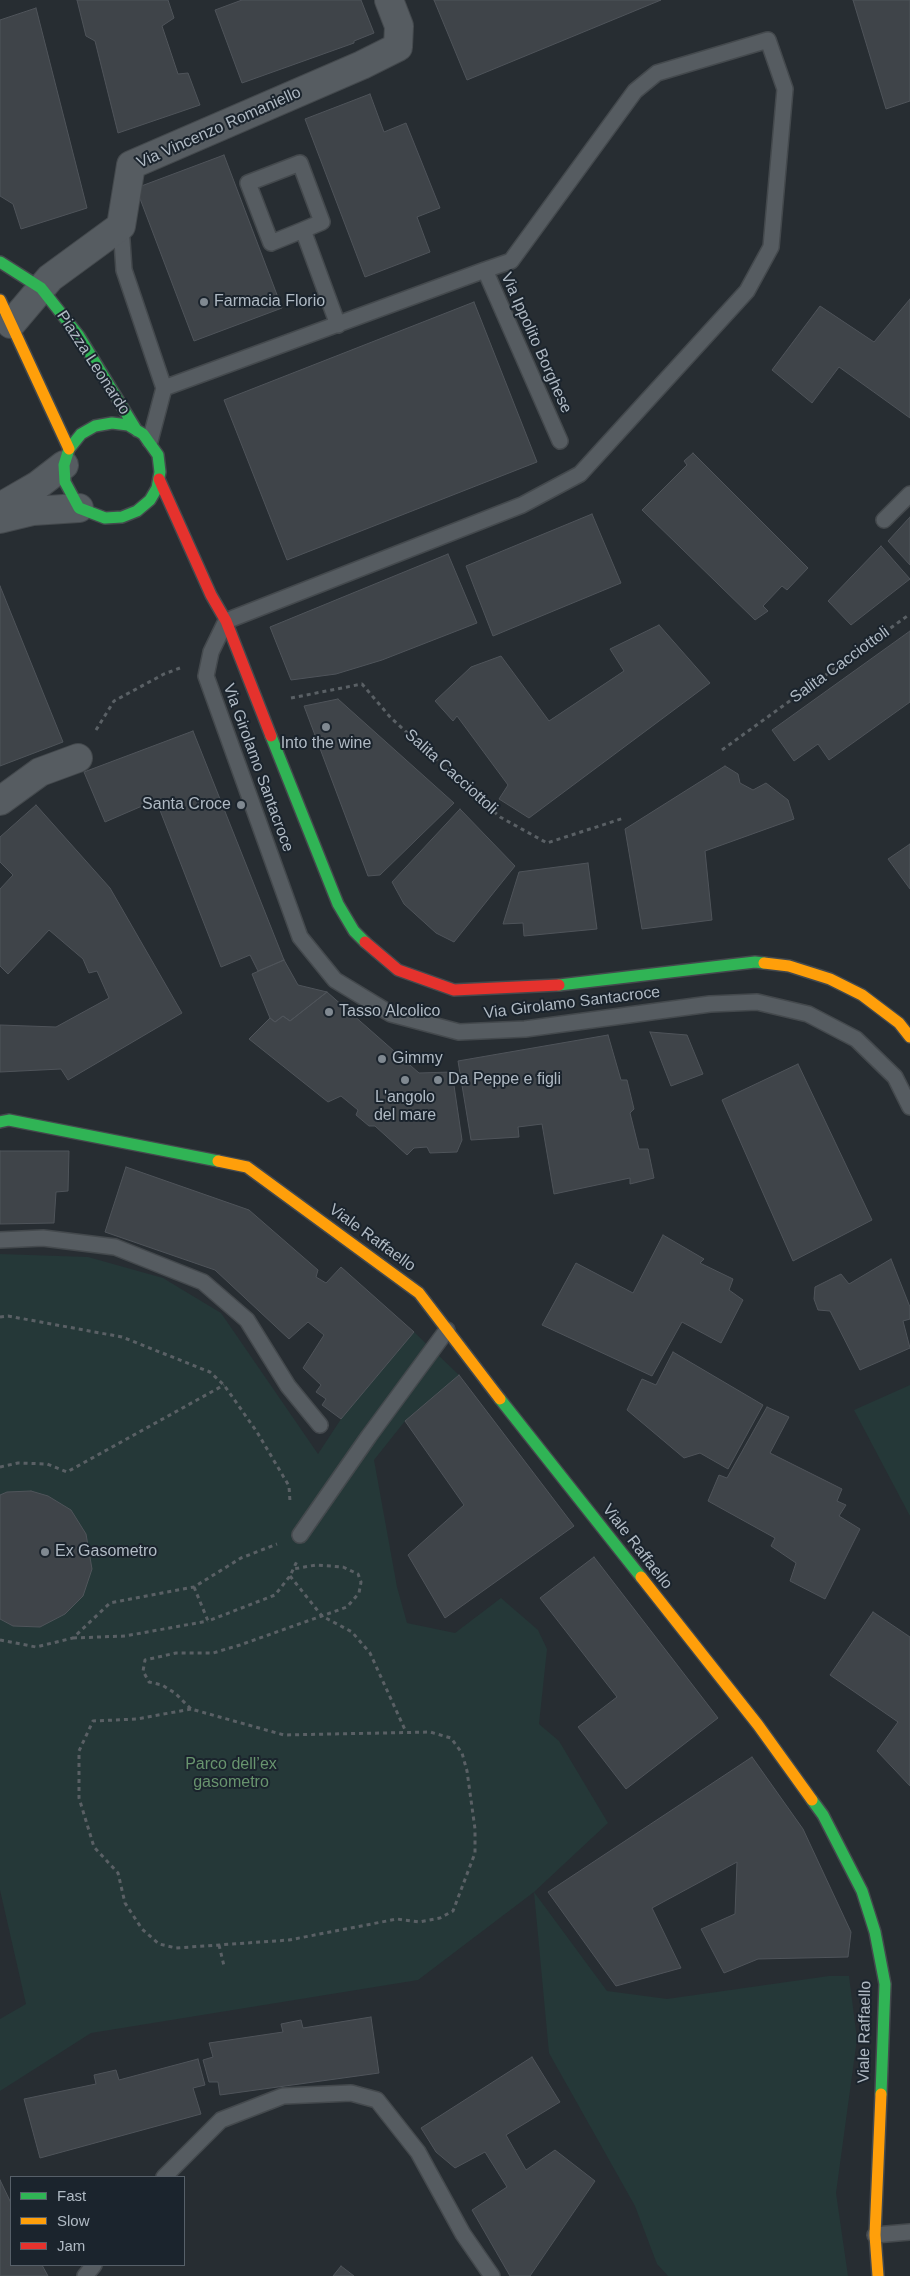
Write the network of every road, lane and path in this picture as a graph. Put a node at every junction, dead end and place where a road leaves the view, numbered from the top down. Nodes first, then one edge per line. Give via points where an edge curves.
1 (389, 0) edge
2 (120, 226) junction
3 (303, 230) junction
4 (0, 262) edge
5 (485, 270) junction
6 (41, 288) junction
7 (5, 312) edge
8 (338, 324) junction
9 (164, 388) junction
10 (138, 431) junction
11 (150, 441) junction
12 (560, 442) dead end
13 (67, 457) junction
14 (158, 480) junction
15 (910, 494) edge
16 (0, 507) edge
17 (79, 508) junction
18 (133, 513) junction
19 (0, 519) edge
20 (151, 519) dead end
21 (884, 520) dead end
22 (177, 546) dead end
23 (211, 595) junction
24 (910, 614) edge
25 (226, 620) junction
26 (186, 667) dead end
27 (288, 699) dead end
28 (114, 701) dead end
29 (722, 750) dead end
30 (78, 758) dead end
31 (0, 802) edge
32 (624, 818) dead end
33 (910, 1037) edge
34 (910, 1107) edge
35 (0, 1122) edge
36 (0, 1240) edge
37 (0, 1318) edge
38 (447, 1330) junction
39 (224, 1386) junction
40 (320, 1425) dead end
41 (0, 1467) edge
42 (300, 1535) junction
43 (293, 1569) junction
44 (290, 1576) junction
45 (194, 1587) junction
46 (322, 1616) junction
47 (208, 1621) junction
48 (73, 1638) junction
49 (0, 1640) edge
50 (191, 1709) junction
51 (406, 1732) junction
52 (219, 1945) junction
53 (224, 1966) dead end
54 (165, 2176) edge
55 (910, 2232) edge
56 (875, 2235) junction
57 (93, 2266) edge
58 (85, 2276) edge
59 (492, 2276) edge
60 (878, 2276) edge

1 - 2 street, Via Vincenzo Romaniello via 399,26 398,47 131,165
2 - 6 street
2 - 9 lane via 124,270
3 - 3 lane via 271,242 248,183 300,163 322,222
3 - 8 lane
4 - 6 street, Piazza Leonardo
5 - 8 lane, Via Ippolito Borghese
5 - 12 lane, Via Ippolito Borghese
5 - 25 lane via 511,261 636,91 656,72 768,40 785,89 771,247 747,291 580,474 522,505
6 - 7 street
6 - 10 street, Piazza Leonardo via 79,336
7 - 13 street
8 - 9 lane, Via Ippolito Borghese
9 - 11 lane
10 - 11 street, Piazza Leonardo
10 - 13 street, Piazza Leonardo via 128,425 112,423 95,426 81,434
11 - 14 street, Piazza Leonardo via 158,455
13 - 16 street, Piazza Leonardo via 38,485
13 - 17 street via 65,482
14 - 18 street, Piazza Leonardo via 150,500
14 - 23 street, Piazza Leonardo
15 - 21 lane
17 - 18 street via 105,518
17 - 19 street via 33,511
18 - 20 street
22 - 23 street, Piazza Leonardo
23 - 25 street, Piazza Leonardo
24 - 29 path, Salita Cacciottoli
25 - 33 street, Via Girolamo Santacroce via 338,904 354,931 398,970 454,990 567,985 754,962 789,966 830,979 862,995 899,1023
25 - 34 lane, Via Girolamo Santacroce via 211,652 206,676 300,937 335,980 391,1014 459,1032 525,1029 710,1004 757,1002 808,1014 856,1040 895,1078
26 - 28 path via 164,674
27 - 32 path, Salita Cacciottoli via 362,684 391,718 500,817 547,843
30 - 31 street via 40,772
35 - 38 street, Viale Raffaello via 9,1120 247,1167 418,1293
36 - 40 lane via 43,1238 115,1247 203,1282 247,1320 288,1386
37 - 39 path via 8,1316 122,1337 210,1372
38 - 42 lane
38 - 56 street, Viale Raffaello via 758,1725 823,1815 862,1891 875,1932 884,1984
39 - 41 path via 67,1472 47,1464 18,1463
39 - 42 path via 257,1432 289,1486 292,1514
42 - 43 path via 297,1562
42 - 45 path via 241,1558
43 - 44 path
43 - 46 path via 316,1564 342,1567 358,1574 361,1582 359,1594 347,1607
44 - 46 path
44 - 47 path via 275,1595
45 - 47 path
45 - 48 path via 110,1603
46 - 50 path via 212,1652 176,1652 145,1660 143,1671 149,1682 176,1693
46 - 51 path via 352,1632 370,1653
47 - 48 path via 125,1636
48 - 49 path via 36,1647
50 - 51 path via 284,1734
50 - 52 path via 136,1719 93,1721 79,1751 79,1798 94,1847 118,1873 125,1903 142,1929 158,1944 176,1948
51 - 52 path via 430,1732 452,1738 462,1753 467,1771 475,1853 453,1911 440,1918 418,1922 396,1919 290,1940
52 - 53 path
54 - 59 lane via 221,2120 283,2096 351,2093 377,2100 418,2152 463,2234
55 - 56 lane
56 - 60 street, Viale Raffaello
57 - 58 lane

